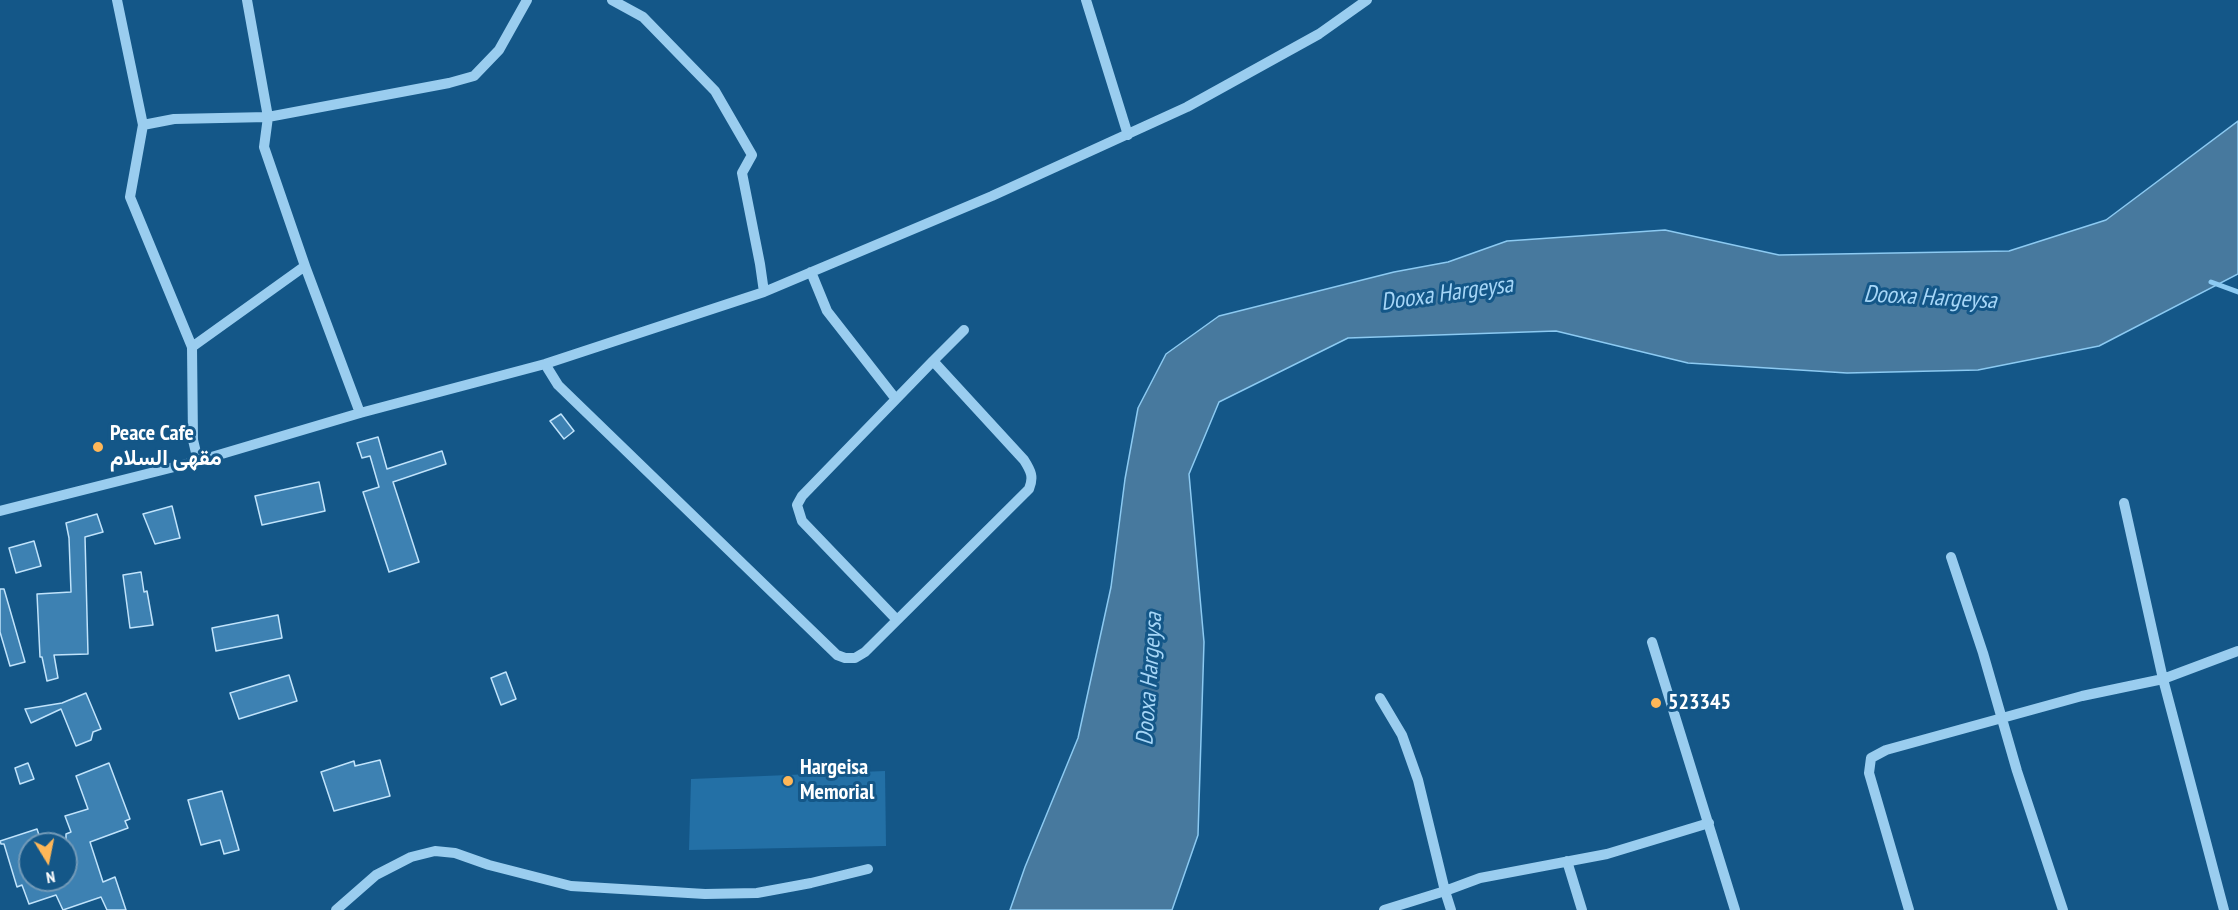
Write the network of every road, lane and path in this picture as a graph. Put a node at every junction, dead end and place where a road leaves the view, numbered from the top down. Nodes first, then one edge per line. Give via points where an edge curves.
1 (117, 0) edge
2 (247, 0) edge
3 (527, 0) edge
4 (612, 0) edge
5 (1086, 0) edge
6 (1367, 0) edge
7 (268, 117) junction
8 (143, 125) junction
9 (1128, 135) junction
10 (305, 266) junction
11 (811, 272) junction
12 (764, 292) junction
13 (964, 330) dead end
14 (192, 347) junction
15 (933, 361) junction
16 (545, 364) junction
17 (895, 398) junction
18 (360, 413) junction
19 (198, 461) junction
20 (2124, 503) dead end
21 (0, 511) edge
22 (1951, 557) dead end
23 (897, 620) junction
24 (1652, 642) dead end
25 (2238, 651) edge
26 (2163, 679) junction
27 (1380, 698) dead end
28 (2003, 720) junction
29 (1709, 823) junction
30 (1567, 861) junction
31 (868, 869) dead end
32 (1445, 891) junction
33 (336, 910) edge
34 (1383, 910) edge
35 (1451, 910) edge
36 (1582, 910) edge
37 (1735, 910) edge
38 (1909, 910) edge
39 (2063, 910) edge
40 (2224, 910) edge

1 - 8 street
2 - 7 street
3 - 7 street via 499,50 474,76
4 - 12 street via 643,17 715,91 752,155 742,172
5 - 9 street
6 - 9 street via 1319,34 1254,71
7 - 8 street via 174,120
7 - 10 street via 264,147
8 - 14 street via 130,197
9 - 11 street
10 - 14 street
10 - 18 street
11 - 12 street
11 - 17 street via 827,311
12 - 16 street
13 - 15 street
14 - 19 street via 193,440
15 - 17 street
15 - 23 street via 1024,460 1032,481 1029,489
16 - 18 street
16 - 23 street via 558,385 837,654 855,658
17 - 23 street via 797,505 802,521
18 - 19 street
19 - 21 street
20 - 26 street
22 - 28 street
24 - 29 street
25 - 26 street
26 - 28 street via 2082,696
26 - 40 street
27 - 32 street via 1402,735 1418,780
28 - 38 street via 1886,750 1871,758 1869,773
28 - 39 street
29 - 30 street via 1606,854
29 - 37 street
30 - 32 street via 1480,878
30 - 36 street
31 - 33 street via 757,893 705,894 571,886 435,851 411,857 376,875
32 - 34 street
32 - 35 street

